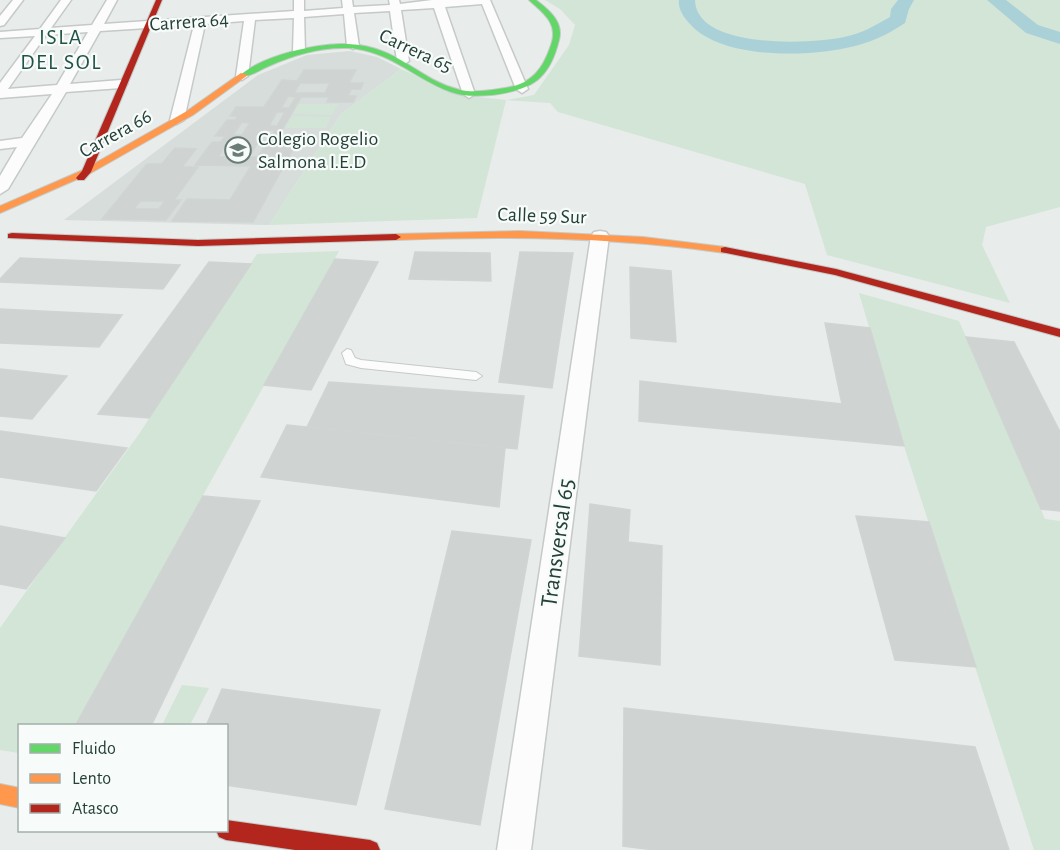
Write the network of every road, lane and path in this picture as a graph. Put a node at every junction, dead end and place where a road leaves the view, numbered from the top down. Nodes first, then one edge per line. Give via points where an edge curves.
1 (18, 0) edge
2 (66, 0) edge
3 (112, 0) edge
4 (159, 0) edge
5 (299, 0) edge
6 (485, 0) edge
7 (532, 0) edge
8 (438, 2) edge
9 (395, 3) edge
10 (348, 5) edge
11 (300, 13) junction
12 (250, 16) junction
13 (200, 20) junction
14 (0, 23) edge
15 (149, 24) junction
16 (96, 27) junction
17 (43, 31) junction
18 (0, 34) edge
19 (352, 46) junction
20 (299, 51) junction
21 (403, 61) junction
22 (242, 76) junction
23 (122, 84) junction
24 (62, 88) junction
25 (522, 89) junction
26 (0, 93) edge
27 (469, 94) junction
28 (177, 120) junction
29 (27, 142) junction
30 (0, 145) edge
31 (86, 172) junction
32 (0, 189) edge
33 (59, 200) dead end
34 (0, 210) edge
35 (31, 222) dead end
36 (12, 236) junction
37 (600, 236) junction
38 (0, 245) edge
39 (1060, 333) edge
40 (347, 352) dead end
41 (476, 376) dead end
42 (0, 794) edge
43 (18, 798) edge
44 (228, 830) edge
45 (370, 850) edge
46 (514, 850) edge

1 - 14 street
2 - 17 street
3 - 16 street
4 - 15 street
5 - 11 street
6 - 8 street, Carrera 64
6 - 25 street
7 - 25 street via 553,17 558,35 544,70
8 - 9 street, Carrera 64
8 - 27 street
9 - 10 street, Carrera 64
9 - 21 street
10 - 11 street, Carrera 64
10 - 19 street
11 - 12 street, Carrera 64
11 - 20 street
12 - 13 street, Carrera 64
12 - 22 street
13 - 15 street, Carrera 64
13 - 28 street
15 - 16 street, Carrera 64
15 - 23 street
16 - 17 street, Carrera 64
16 - 24 street
17 - 18 street, Carrera 64
17 - 26 street
19 - 20 street, Carrera 65
19 - 21 street, Carrera 65 via 377,50
20 - 22 street, Carrera 65
21 - 27 street, Carrera 65 via 434,82
22 - 28 street, Carrera 66
23 - 24 street
23 - 31 street
24 - 26 street
24 - 29 street
25 - 27 street
28 - 31 street, Carrera 66
29 - 30 street
29 - 32 street
31 - 33 street
31 - 34 street, Carrera 66
35 - 36 street
36 - 37 street, Calle 59 Sur via 209,243 480,233
36 - 38 street
37 - 39 street, Calle 59 Sur via 691,245 785,261
37 - 46 street, Transversal 65
40 - 41 lane via 350,361 361,364
42 - 43 street
44 - 45 street

